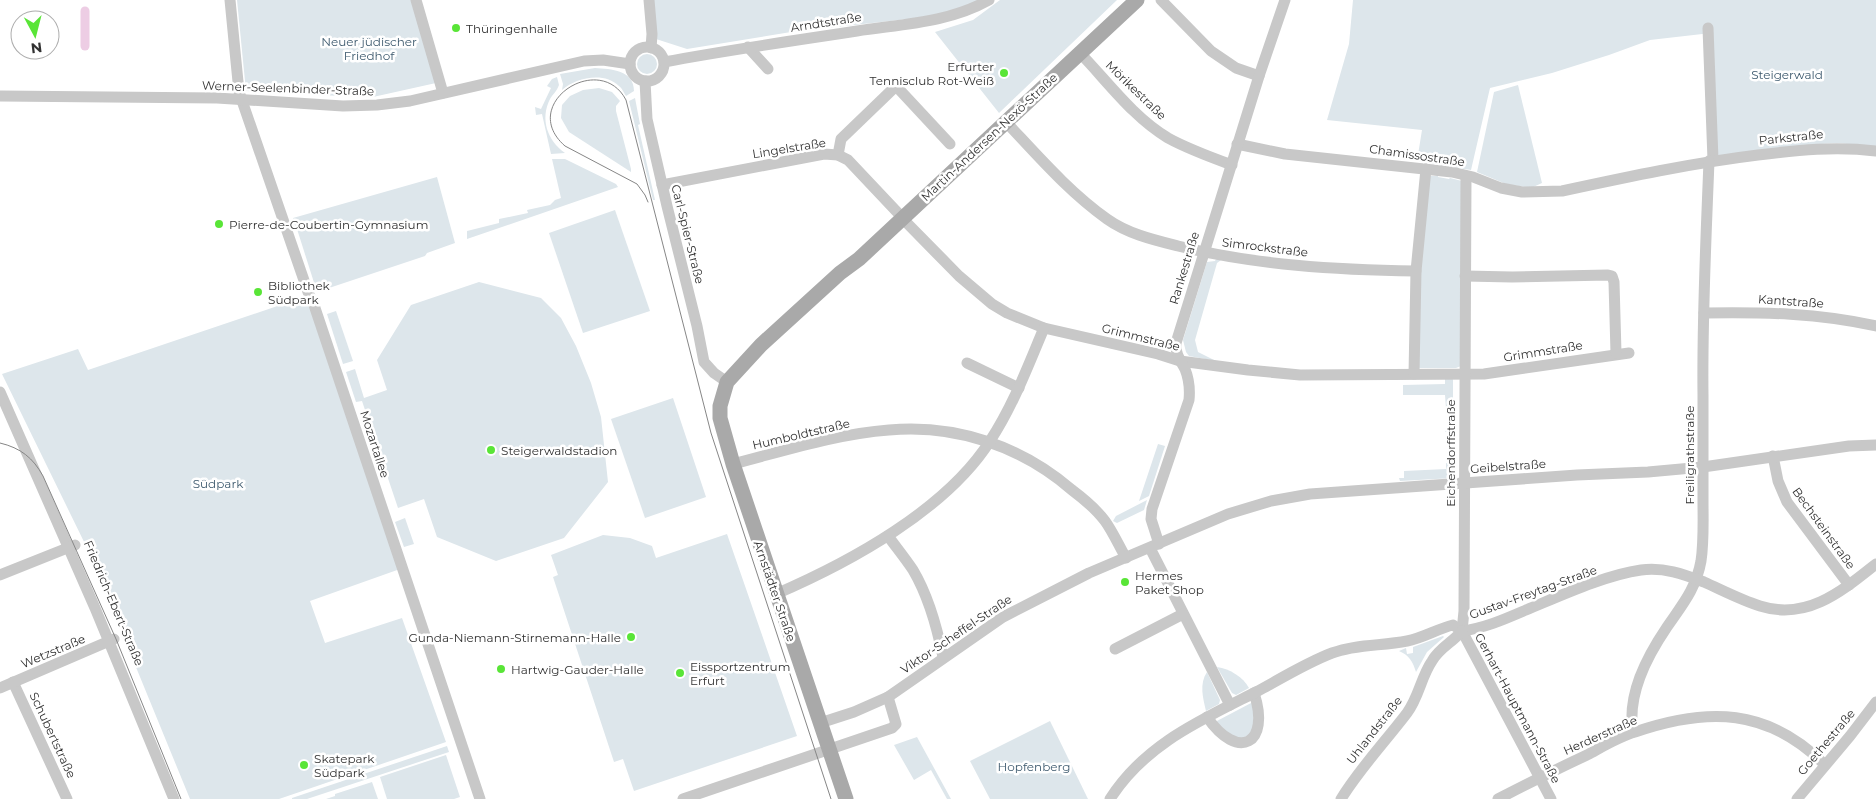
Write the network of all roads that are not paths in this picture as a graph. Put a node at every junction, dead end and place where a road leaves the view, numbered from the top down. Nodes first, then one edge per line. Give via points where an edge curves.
1 (230, 0) edge
2 (416, 0) edge
3 (649, 0) edge
4 (989, 0) edge
5 (1124, 0) edge
6 (1137, 0) edge
7 (1161, 0) edge
8 (1285, 0) edge
9 (1708, 28) dead end
10 (750, 47) junction
11 (651, 48) junction
12 (1080, 53) junction
13 (664, 62) junction
14 (630, 64) junction
15 (768, 69) dead end
16 (1259, 76) junction
17 (646, 82) junction
18 (443, 93) junction
19 (0, 96) edge
20 (242, 99) junction
21 (1006, 122) junction
22 (950, 144) dead end
23 (1237, 144) junction
24 (1876, 151) edge
25 (838, 155) junction
26 (1711, 160) junction
27 (1232, 165) junction
28 (1426, 168) junction
29 (1466, 176) junction
30 (662, 185) junction
31 (900, 215) junction
32 (1203, 252) junction
33 (1416, 271) junction
34 (1465, 276) junction
35 (1704, 313) junction
36 (1876, 326) edge
37 (1044, 328) junction
38 (1629, 352) dead end
39 (1616, 353) junction
40 (1180, 361) junction
41 (967, 363) dead end
42 (1414, 374) junction
43 (1464, 374) junction
44 (726, 382) junction
45 (1019, 388) junction
46 (0, 392) edge
47 (990, 442) junction
48 (1876, 445) edge
49 (1772, 456) junction
50 (733, 464) junction
51 (1703, 467) junction
52 (1464, 483) junction
53 (888, 536) junction
54 (72, 546) junction
55 (1154, 546) junction
56 (1126, 558) junction
57 (1876, 564) edge
58 (0, 575) edge
59 (1696, 579) junction
60 (1849, 585) junction
61 (776, 594) junction
62 (1183, 614) junction
63 (1462, 631) junction
64 (112, 640) junction
65 (1115, 649) dead end
66 (943, 658) junction
67 (13, 682) junction
68 (0, 688) edge
69 (888, 697) junction
70 (1256, 700) junction
71 (1876, 702) edge
72 (1230, 705) junction
73 (1207, 717) junction
74 (820, 723) junction
75 (1633, 732) junction
76 (830, 751) junction
77 (1825, 765) junction
78 (1540, 778) junction
79 (67, 799) edge
80 (174, 799) edge
81 (181, 799) edge
82 (480, 799) edge
83 (683, 799) edge
84 (846, 799) edge
85 (1110, 799) edge
86 (1341, 799) edge
87 (1498, 799) edge
88 (1551, 799) edge
89 (1797, 799) edge

1 - 20 street, Mozartallee
2 - 18 street
3 - 11 street
4 - 10 street, Arndtstraße via 973,9 932,21
5 - 31 main road, Martin-Andersen-Nexö-Straße
6 - 12 main road, Martin-Andersen-Nexö-Straße
7 - 16 street via 1211,51 1236,68
8 - 16 street, Rankestraße
9 - 26 street, Freiligrathstraße
10 - 13 street, Arndtstraße
10 - 15 street
11 - 13 street via 660,53
11 - 14 street via 638,49
12 - 21 main road, Martin-Andersen-Nexö-Straße
12 - 27 street, Mörikestraße via 1154,128 1196,152
13 - 17 street via 661,75
14 - 17 street via 634,76
14 - 18 street, Werner-Seelenbinder-Straße via 584,61
16 - 23 street, Rankestraße
17 - 30 street, Carl-Spier-Straße via 647,119
18 - 20 street, Werner-Seelenbinder-Straße via 378,105 343,106
19 - 20 street, Werner-Seelenbinder-Straße
20 - 82 street, Mozartallee
21 - 31 main road, Martin-Andersen-Nexö-Straße
21 - 32 street, Simrockstraße via 1075,194 1108,220 1154,240
22 - 25 street via 896,86 840,139
23 - 27 street, Rankestraße
23 - 28 street, Chamissostraße via 1285,154
24 - 26 street, Parkstraße via 1826,148
25 - 30 street, Lingelstraße via 824,154
25 - 31 street, Lingelstraße via 848,160
26 - 29 street, Chamissostraße via 1541,193 1501,188
26 - 35 street, Freiligrathstraße
27 - 32 street, Rankestraße
28 - 29 street, Chamissostraße
28 - 33 street
29 - 34 street, Eichendorffstraße
30 - 44 street, Carl-Spier-Straße via 704,362
31 - 37 street, Grimmstraße via 979,294 1007,313
31 - 44 main road, Martin-Andersen-Nexö-Straße
32 - 33 street, Simrockstraße via 1324,268
32 - 40 street, Rankestraße via 1176,343
33 - 42 street
34 - 39 street via 1612,276
34 - 43 street, Eichendorffstraße
35 - 36 street, Kantstraße via 1828,316
35 - 51 street, Freiligrathstraße
37 - 40 street, Grimmstraße
37 - 45 street
38 - 39 street, Grimmstraße
39 - 43 street, Grimmstraße via 1544,366
40 - 42 street, Grimmstraße via 1300,374
40 - 55 street, Rankestraße via 1188,378 1189,400 1152,509
41 - 45 street
42 - 43 street, Grimmstraße
43 - 52 street, Eichendorffstraße
44 - 50 main road, Arnstädter Straße via 720,418
45 - 47 street
46 - 54 street, Friedrich-Ebert-Straße
47 - 50 street, Humboldtstraße via 942,430 888,430 825,440
47 - 53 street via 944,493
47 - 56 street, Humboldtstraße via 1052,473 1094,508 1108,525
48 - 49 street, Geibelstraße
49 - 51 street, Geibelstraße
49 - 60 street, Bechsteinstraße via 1787,502
50 - 61 main road, Arnstädter Straße
51 - 52 street, Geibelstraße
51 - 59 street, Freiligrathstraße via 1701,561
52 - 55 street, Geibelstraße via 1310,494 1271,501 1228,514
52 - 63 street, Eichendorffstraße
53 - 61 street
53 - 66 street via 914,572 923,591 937,628
54 - 58 street
54 - 64 street, Friedrich-Ebert-Straße
55 - 56 street, Viktor-Scheffel-Straße
55 - 62 street, Rankestraße
56 - 66 street, Viktor-Scheffel-Straße via 1030,602
57 - 60 street, Gustav-Freytag-Straße
59 - 60 street, Gustav-Freytag-Straße via 1760,606 1790,610 1818,604
59 - 63 street, Gustav-Freytag-Straße via 1682,573 1641,570 1564,594 1490,625
59 - 75 street, Freiligrathstraße via 1685,604 1644,667 1632,709
61 - 74 main road, Arnstädter Straße
62 - 65 street
62 - 72 street, Rankestraße
63 - 70 street, Gustav-Freytag-Straße via 1453,625 1409,641 1340,651 1316,660
63 - 78 street, Gerhart-Hauptmann-Straße
63 - 86 street, Uhlandstraße via 1431,661 1414,703 1355,776
64 - 67 street, Wetzstraße
64 - 80 street, Friedrich-Ebert-Straße
64 - 81 street, Friedrich-Ebert-Straße
66 - 69 street, Viktor-Scheffel-Straße
67 - 68 street, Wetzstraße
67 - 79 street, Schubertstraße
69 - 74 street, Viktor-Scheffel-Straße
69 - 76 street via 896,724 892,728
70 - 72 street, Gustav-Freytag-Straße
70 - 73 street via 1258,730 1245,742 1227,739
71 - 77 street, Goethestraße
72 - 73 street, Gustav-Freytag-Straße
73 - 85 street, Gustav-Freytag-Straße via 1147,755 1130,770
74 - 76 main road, Arnstädter Straße
75 - 77 street, Herderstraße via 1692,717 1718,715 1741,718 1772,727 1793,738
75 - 78 street, Herderstraße
76 - 83 street
76 - 84 main road, Arnstädter Straße
77 - 89 street, Goethestraße
78 - 87 street, Herderstraße
78 - 88 street, Gerhart-Hauptmann-Straße

